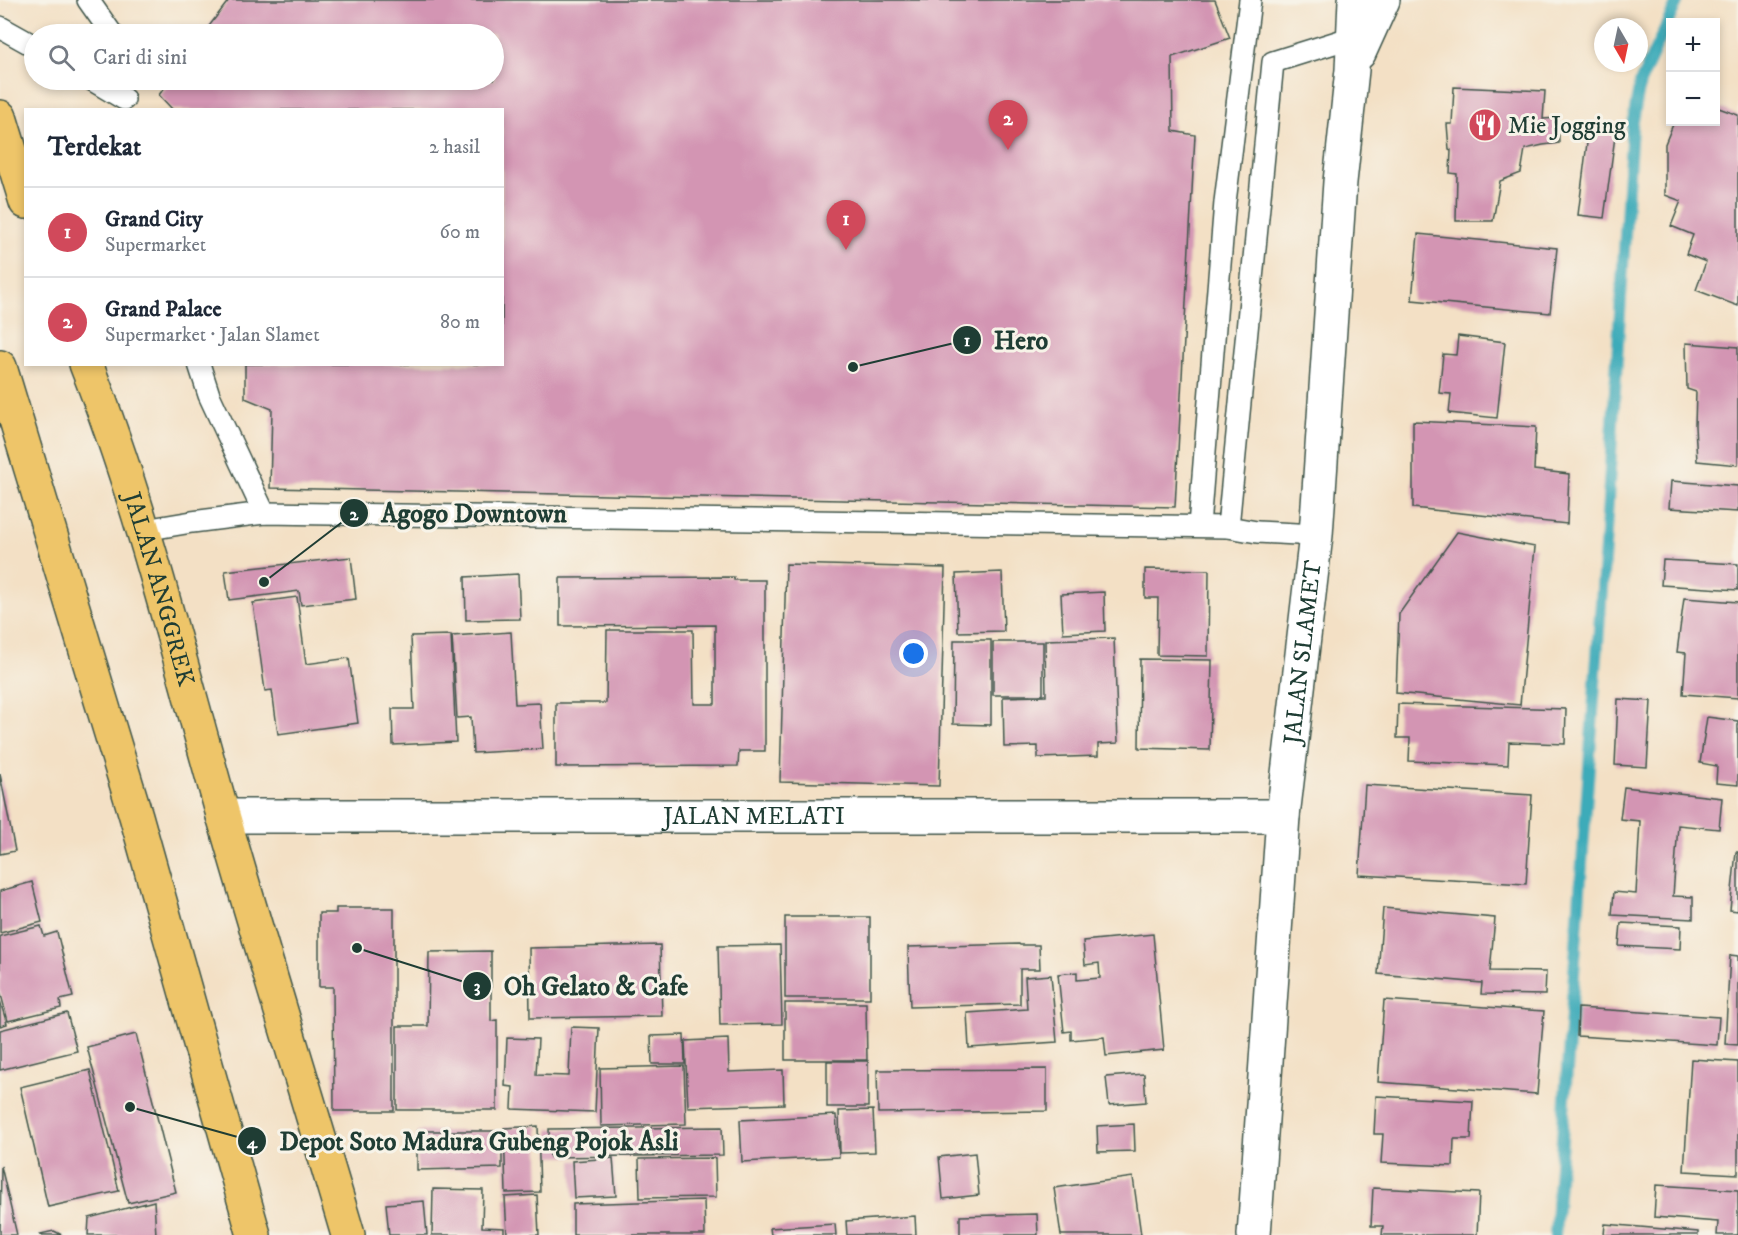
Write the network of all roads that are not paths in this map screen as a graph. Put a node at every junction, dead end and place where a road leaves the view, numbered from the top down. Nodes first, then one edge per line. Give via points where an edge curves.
1 (88, 0) edge
2 (1250, 0) edge
3 (1354, 0) edge
4 (1383, 0) edge
5 (105, 24) edge
6 (0, 27) edge
7 (1353, 37) junction
8 (24, 40) edge
9 (1352, 70) junction
10 (0, 117) edge
11 (24, 195) edge
12 (87, 366) edge
13 (201, 366) edge
14 (0, 367) edge
15 (264, 513) junction
16 (1199, 526) junction
17 (1228, 527) junction
18 (144, 530) junction
19 (1316, 535) junction
20 (223, 816) junction
21 (1283, 816) junction
22 (254, 1235) edge
23 (348, 1235) edge
24 (1254, 1235) edge

1 - 5 lane
2 - 16 lane via 1225,202
3 - 7 street, JALAN SLAMET
4 - 9 street, JALAN SLAMET
6 - 8 lane
7 - 9 street, JALAN SLAMET
7 - 17 lane via 1274,62
9 - 19 street, JALAN SLAMET
10 - 11 highway
12 - 18 highway, JALAN ANGGREK
13 - 15 lane via 209,395
14 - 22 highway via 136,816
15 - 16 lane
15 - 18 lane
16 - 17 lane
17 - 19 lane
18 - 20 highway, JALAN ANGGREK
19 - 21 street, JALAN SLAMET
20 - 21 street, JALAN MELATI
20 - 23 highway, JALAN ANGGREK
21 - 24 street, JALAN SLAMET

